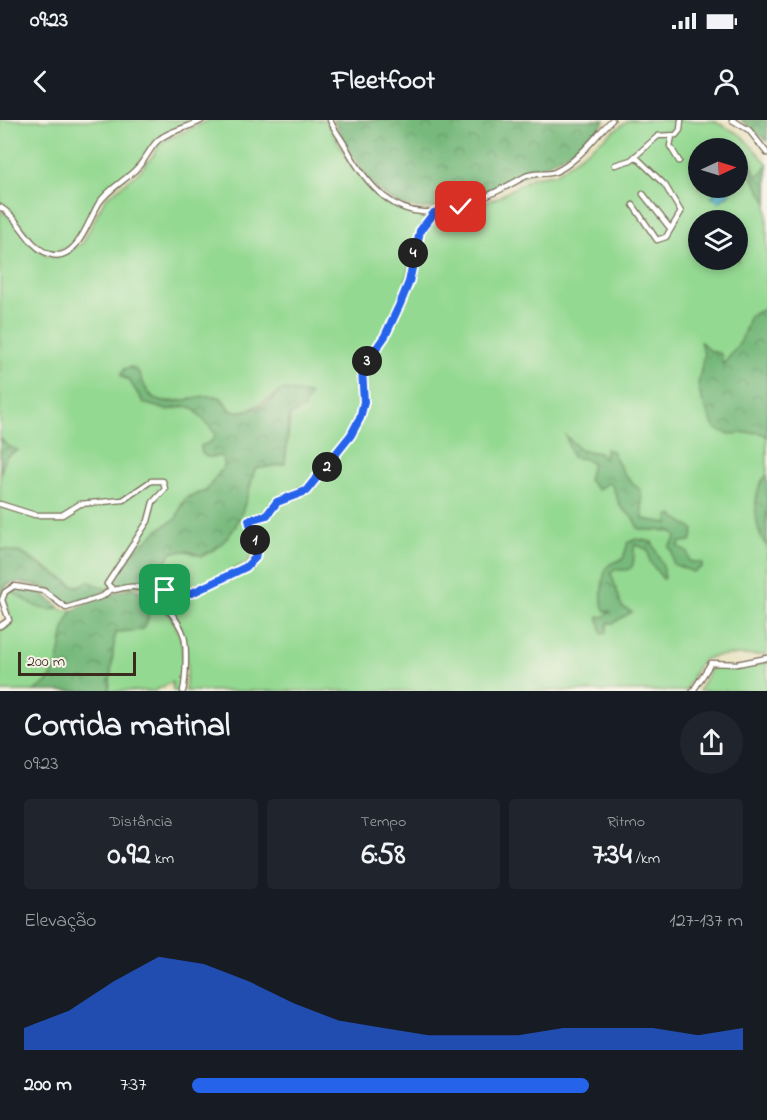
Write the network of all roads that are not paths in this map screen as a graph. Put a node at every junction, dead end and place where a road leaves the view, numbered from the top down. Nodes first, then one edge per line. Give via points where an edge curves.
1 (202, 120) edge
2 (330, 120) edge
3 (612, 120) edge
4 (681, 120) edge
5 (732, 120) edge
6 (672, 136) junction
7 (767, 153) edge
8 (635, 156) junction
9 (679, 161) dead end
10 (615, 165) dead end
11 (643, 194) dead end
12 (633, 205) dead end
13 (0, 207) edge
14 (434, 213) junction
15 (670, 228) junction
16 (0, 504) edge
17 (138, 587) junction
18 (111, 589) junction
19 (0, 626) edge
20 (767, 658) edge
21 (183, 691) edge
22 (693, 691) edge

1 - 13 street via 156,141 139,167 99,203 81,240 64,252 46,253
2 - 14 street via 358,170 382,197 404,208
3 - 14 street via 581,154 556,171 529,174 487,198
4 - 6 street via 678,134
5 - 7 street via 749,130
6 - 8 street via 658,136
6 - 9 street via 670,146
8 - 10 street
8 - 15 street via 665,185 680,207 680,216
11 - 15 street
12 - 15 street via 657,240 666,237
14 - 17 street via 417,238 409,282 400,304 385,336 362,369 364,402 357,426 334,459 306,491 277,502 267,515 249,520 256,554 241,571 192,593
16 - 18 street via 35,515 62,515 80,504 123,500 151,481 163,481 165,489 152,505 148,521 110,577 107,584
17 - 18 street
17 - 21 street via 163,605 183,633
18 - 19 street via 103,596 66,608 44,591 14,586 2,600 9,620
20 - 22 street via 737,664 711,663

